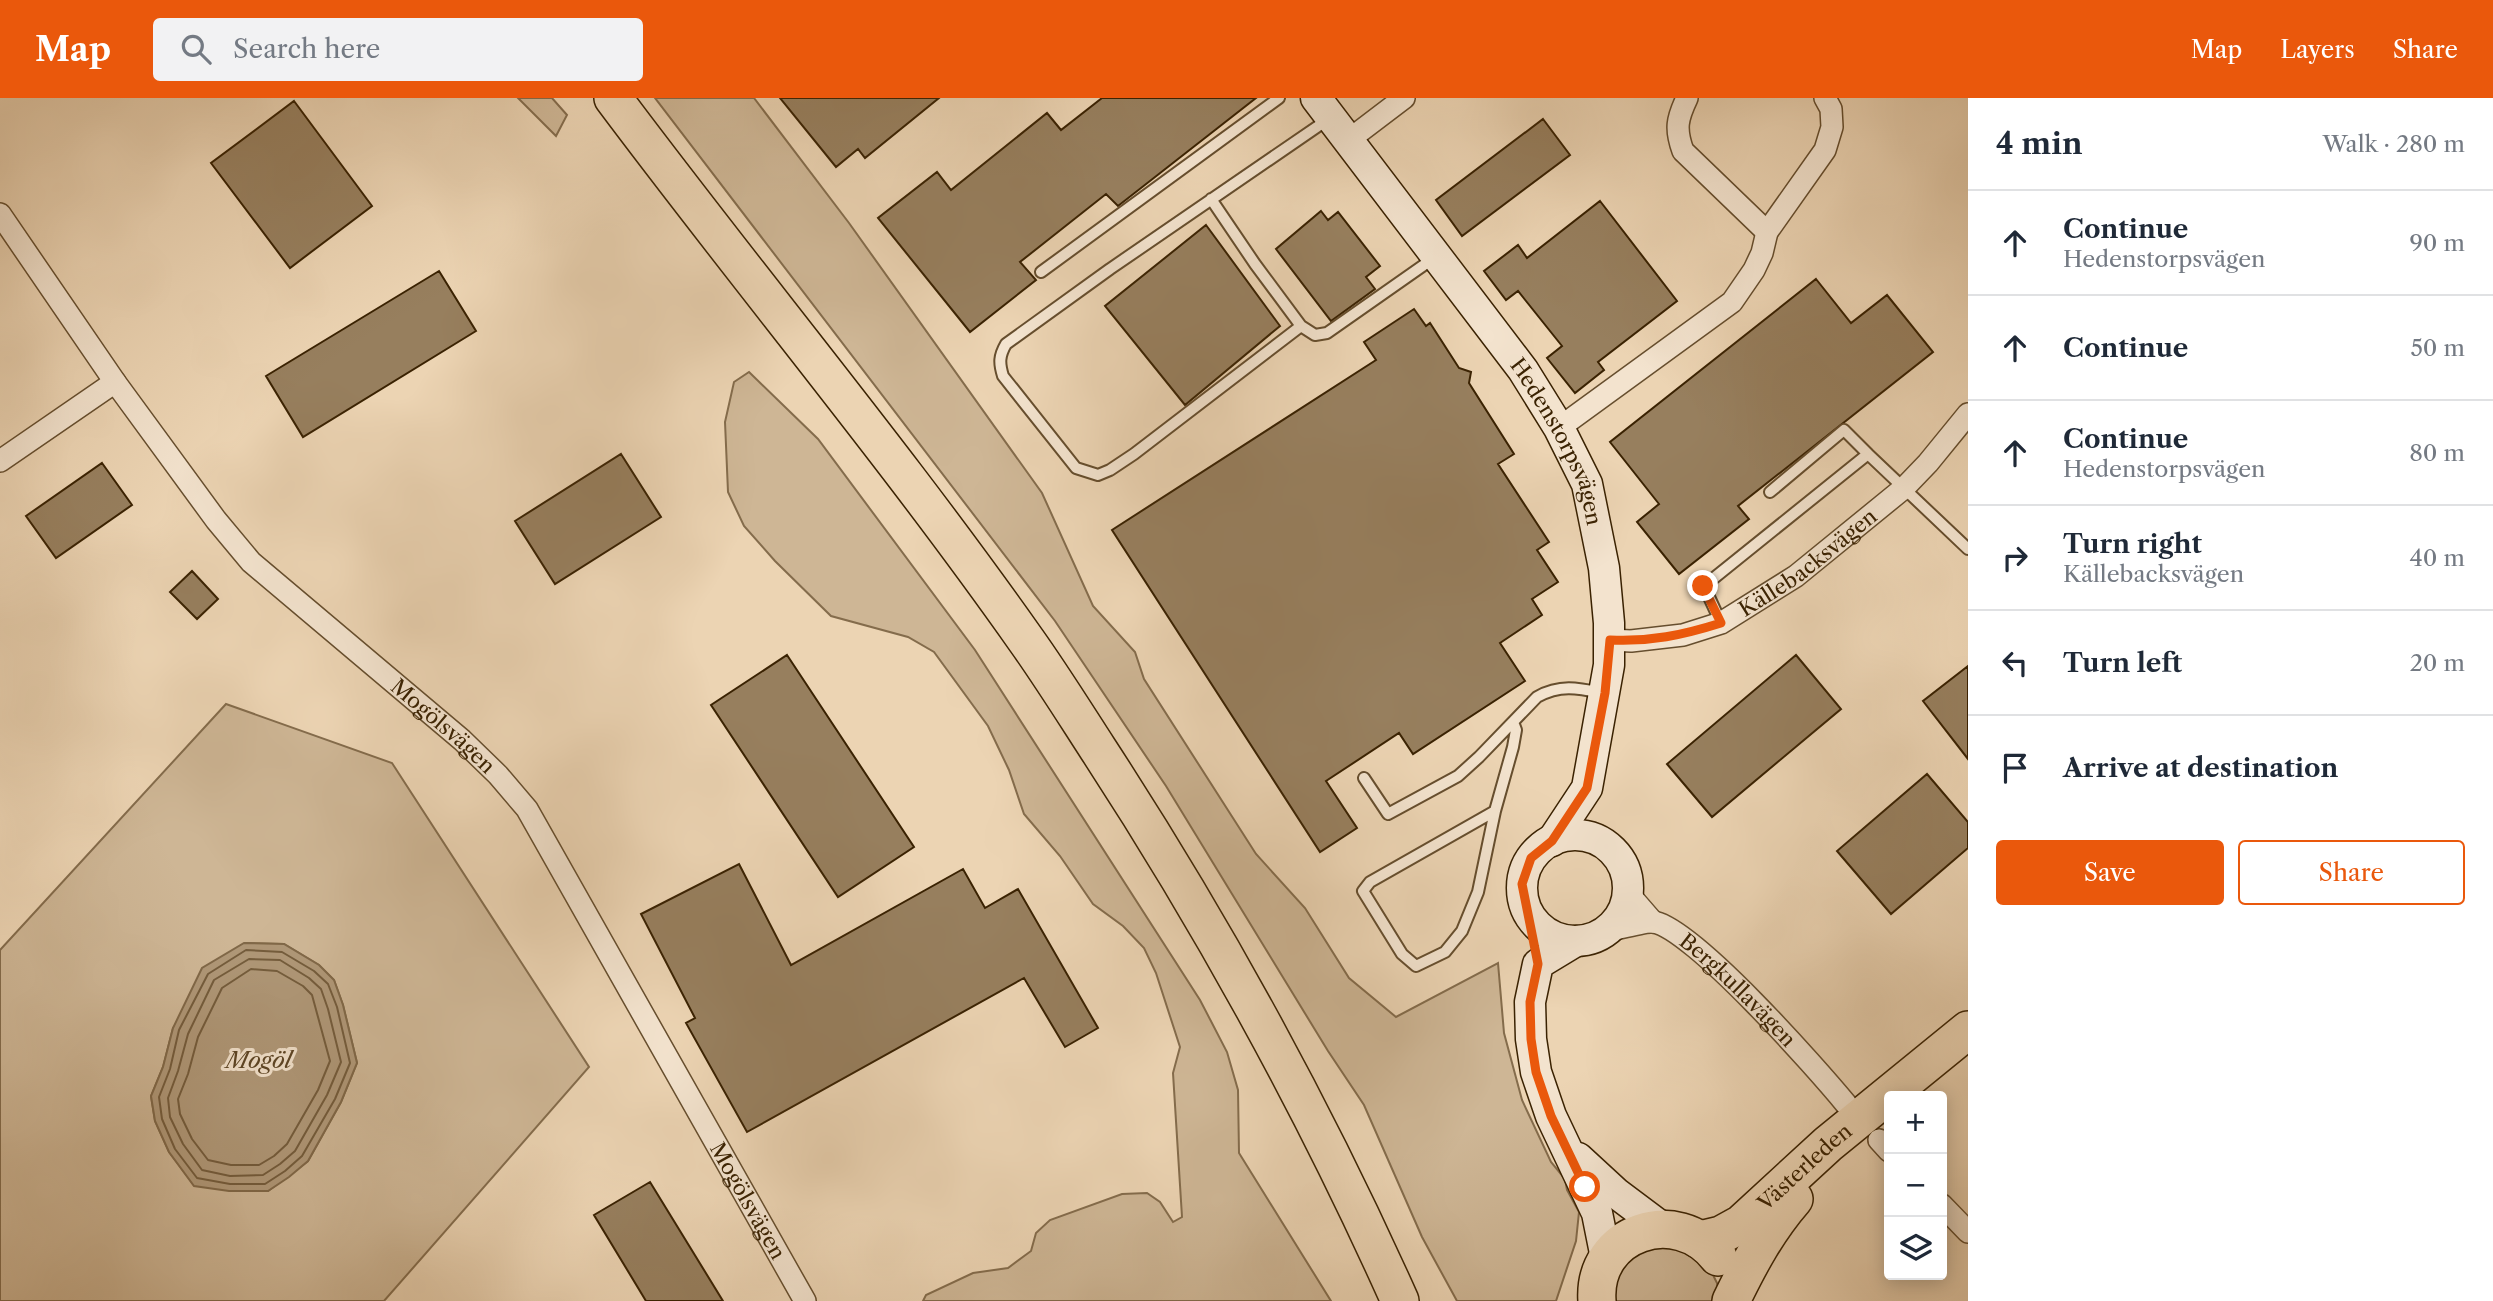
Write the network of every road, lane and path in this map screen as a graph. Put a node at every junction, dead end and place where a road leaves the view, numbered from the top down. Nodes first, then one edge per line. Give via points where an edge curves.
1 (593, 98) edge
2 (613, 98) edge
3 (1279, 98) edge
4 (1404, 98) edge
5 (1687, 98) edge
6 (1825, 98) edge
7 (1332, 118) edge
8 (1211, 199) junction
9 (0, 214) edge
10 (1767, 232) junction
11 (1436, 257) junction
12 (1041, 272) dead end
13 (1301, 326) junction
14 (116, 382) junction
15 (1968, 414) edge
16 (1559, 428) junction
17 (1868, 454) junction
18 (0, 461) edge
19 (1903, 488) junction
20 (1770, 492) dead end
21 (1968, 550) edge
22 (1721, 623) junction
23 (1610, 640) junction
24 (1605, 693) junction
25 (1513, 722) junction
26 (1364, 778) dead end
27 (1587, 788) junction
28 (1495, 811) junction
29 (1552, 841) junction
30 (1605, 845) junction
31 (1628, 892) junction
32 (1527, 911) junction
33 (1653, 922) junction
34 (1606, 931) junction
35 (1576, 941) junction
36 (1538, 964) junction
37 (1968, 1030) edge
38 (1968, 1046) edge
39 (1912, 1091) edge
40 (1846, 1104) dead end
41 (1884, 1134) edge
42 (1568, 1148) junction
43 (1786, 1208) junction
44 (1947, 1210) edge
45 (1664, 1229) junction
46 (1968, 1232) edge
47 (1700, 1240) junction
48 (1597, 1288) edge
49 (805, 1301) edge
50 (1378, 1301) edge
51 (1400, 1301) edge
52 (1731, 1301) edge
53 (1759, 1301) edge

1 - 50 highway via 1016,654 1181,913 1245,1023
2 - 51 highway via 883,445 1036,654 1194,902 1257,1012 1317,1124
3 - 12 lane
4 - 7 street
5 - 10 street via 1677,133 1683,151
6 - 10 street via 1832,127 1825,150
7 - 8 lane
7 - 11 street, Hedenstorpsvägen
8 - 13 lane
8 - 13 lane via 1006,344 999,363 1003,376 1076,468 1098,475 1134,454
9 - 14 street, Mogölsvägen
10 - 16 street via 1754,270 1732,302
11 - 13 lane via 1327,332 1315,335
11 - 16 street, Hedenstorpsvägen via 1523,370
14 - 18 street
14 - 49 street, Mogölsvägen via 251,562 462,740 527,809
15 - 19 street, Källebacksvägen
16 - 23 street, Hedenstorpsvägen via 1587,484 1604,568
17 - 19 lane
17 - 20 lane via 1844,430
17 - 22 lane via 1703,586
19 - 21 lane
19 - 22 street, Källebacksvägen via 1796,576
22 - 23 street, Källebacksvägen via 1683,635
23 - 24 street, Hedenstorpsvägen
24 - 25 lane via 1575,687 1549,690
24 - 27 street, Hedenstorpsvägen
25 - 26 lane via 1458,776 1388,814
25 - 28 lane via 1513,747
27 - 29 street, Hedenstorpsvägen
27 - 30 street
28 - 28 lane via 1478,891 1462,931 1445,951 1416,966 1402,954 1363,891 1370,882
29 - 30 street via 1579,836
29 - 32 street via 1537,851 1527,866 1522,884
30 - 31 street via 1622,866
31 - 33 street
31 - 34 street via 1621,914
32 - 35 street via 1547,933
32 - 36 street
33 - 34 street
33 - 40 street, Bergkullavägen via 1684,938 1708,959 1790,1038
34 - 35 street
35 - 36 street
36 - 42 street via 1530,1002 1531,1039 1544,1097
37 - 47 highway, Västerleden via 1828,1144 1741,1224
38 - 39 highway
41 - 43 highway, Västerleden via 1834,1156
42 - 45 street via 1616,1194
42 - 48 street via 1597,1213
43 - 52 highway, Västerleden via 1752,1258
43 - 53 highway
44 - 46 street
45 - 47 highway
45 - 48 highway via 1623,1242
47 - 52 highway via 1712,1249 1727,1273

